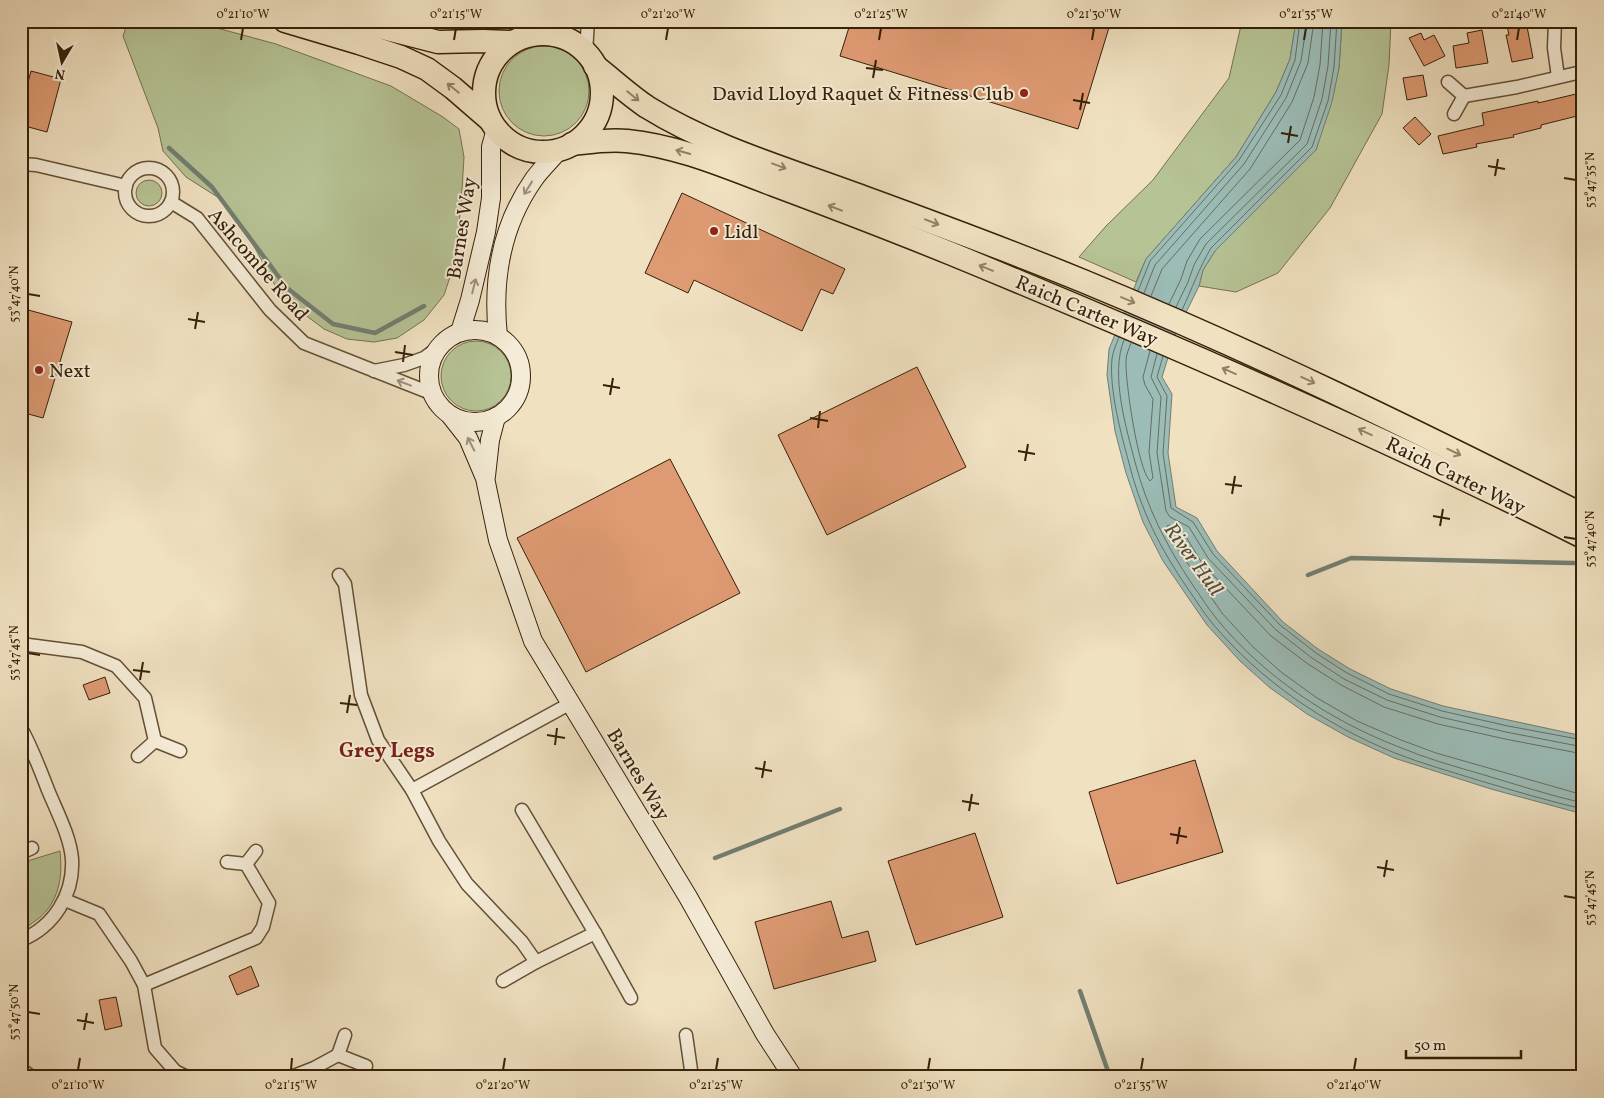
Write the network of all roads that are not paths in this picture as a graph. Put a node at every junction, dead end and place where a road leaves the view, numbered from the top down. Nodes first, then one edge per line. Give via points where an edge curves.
1 (285, 21) edge
2 (356, 21) edge
3 (588, 21) edge
4 (1555, 21) edge
5 (520, 34) edge
6 (591, 59) junction
7 (1577, 73) dead end
8 (1558, 76) junction
9 (1448, 82) dead end
10 (1464, 96) junction
11 (1454, 114) dead end
12 (493, 124) junction
13 (566, 147) junction
14 (21, 164) edge
15 (126, 186) junction
16 (171, 202) junction
17 (460, 332) junction
18 (498, 336) junction
19 (443, 344) junction
20 (374, 371) junction
21 (433, 394) junction
22 (450, 415) junction
23 (496, 417) junction
24 (486, 478) junction
25 (1583, 515) edge
26 (1583, 537) edge
27 (339, 575) dead end
28 (21, 644) edge
29 (571, 703) junction
30 (21, 728) edge
31 (155, 741) junction
32 (180, 751) dead end
33 (138, 756) dead end
34 (412, 790) junction
35 (522, 810) dead end
36 (256, 851) dead end
37 (227, 862) dead end
38 (246, 864) junction
39 (65, 900) junction
40 (595, 933) junction
41 (21, 940) edge
42 (536, 962) junction
43 (503, 981) dead end
44 (144, 985) junction
45 (631, 998) dead end
46 (345, 1035) dead end
47 (686, 1035) dead end
48 (338, 1055) junction
49 (366, 1066) dead end
50 (21, 1069) edge
51 (32, 1077) edge
52 (186, 1077) edge
53 (291, 1077) edge
54 (692, 1077) edge
55 (793, 1077) edge

12 -> 1 highway via 427,68 360,43
2 - 5 highway via 438,42 483,41
3 - 6 street
4 - 8 street
5 - 6 highway via 552,34 570,41
5 - 12 highway via 492,63 486,77 485,106
6 - 13 highway via 600,80 600,110 589,129
6 -> 25 highway, Raich Carter Way via 644,105 703,136 1083,281 1264,359
7 - 8 street
8 - 10 street
9 - 10 street
10 - 11 street
12 - 13 highway via 506,139 524,148 545,152
17 -> 12 street, Barnes Way via 486,232 491,198
13 -> 18 street via 535,178 522,198 504,242 496,289
26 -> 13 highway, Raich Carter Way via 1437,465 1273,390 1096,313 887,228 702,158 660,146 624,140
14 - 15 street
15 - 16 street via 126,201 140,215 158,214
15 - 16 street via 132,174 141,169 161,170 172,184
16 - 20 street, Ashcombe Road via 197,218 270,310 304,343
17 - 18 street via 480,330
17 - 19 street
18 - 23 street via 515,352 521,378 513,402
19 - 20 street via 424,358
19 - 21 street via 430,368
21 -> 20 street, Ashcombe Road
21 - 22 street
22 - 23 street via 473,422
24 -> 22 street, Barnes Way via 468,438
23 - 24 street, Barnes Way
24 - 29 street, Barnes Way via 498,540 533,640
27 - 34 street via 344,584 361,695 378,740
28 - 31 street via 82,652 116,666 145,698
29 - 34 street
29 - 55 street, Barnes Way
30 - 39 street via 30,744 72,858 71,880
31 - 32 street
31 - 33 street
34 - 42 street via 467,884 522,942
35 - 40 street
36 - 38 street
37 - 38 street
38 - 44 street via 269,903 263,927 256,938
39 - 41 street via 54,918 32,936
39 - 44 street via 99,914 132,961
40 - 42 street
40 - 45 street
42 - 43 street
44 - 52 street via 155,1048 175,1071
46 - 48 street
47 - 54 street
48 - 49 street
48 - 53 street
50 - 51 street

